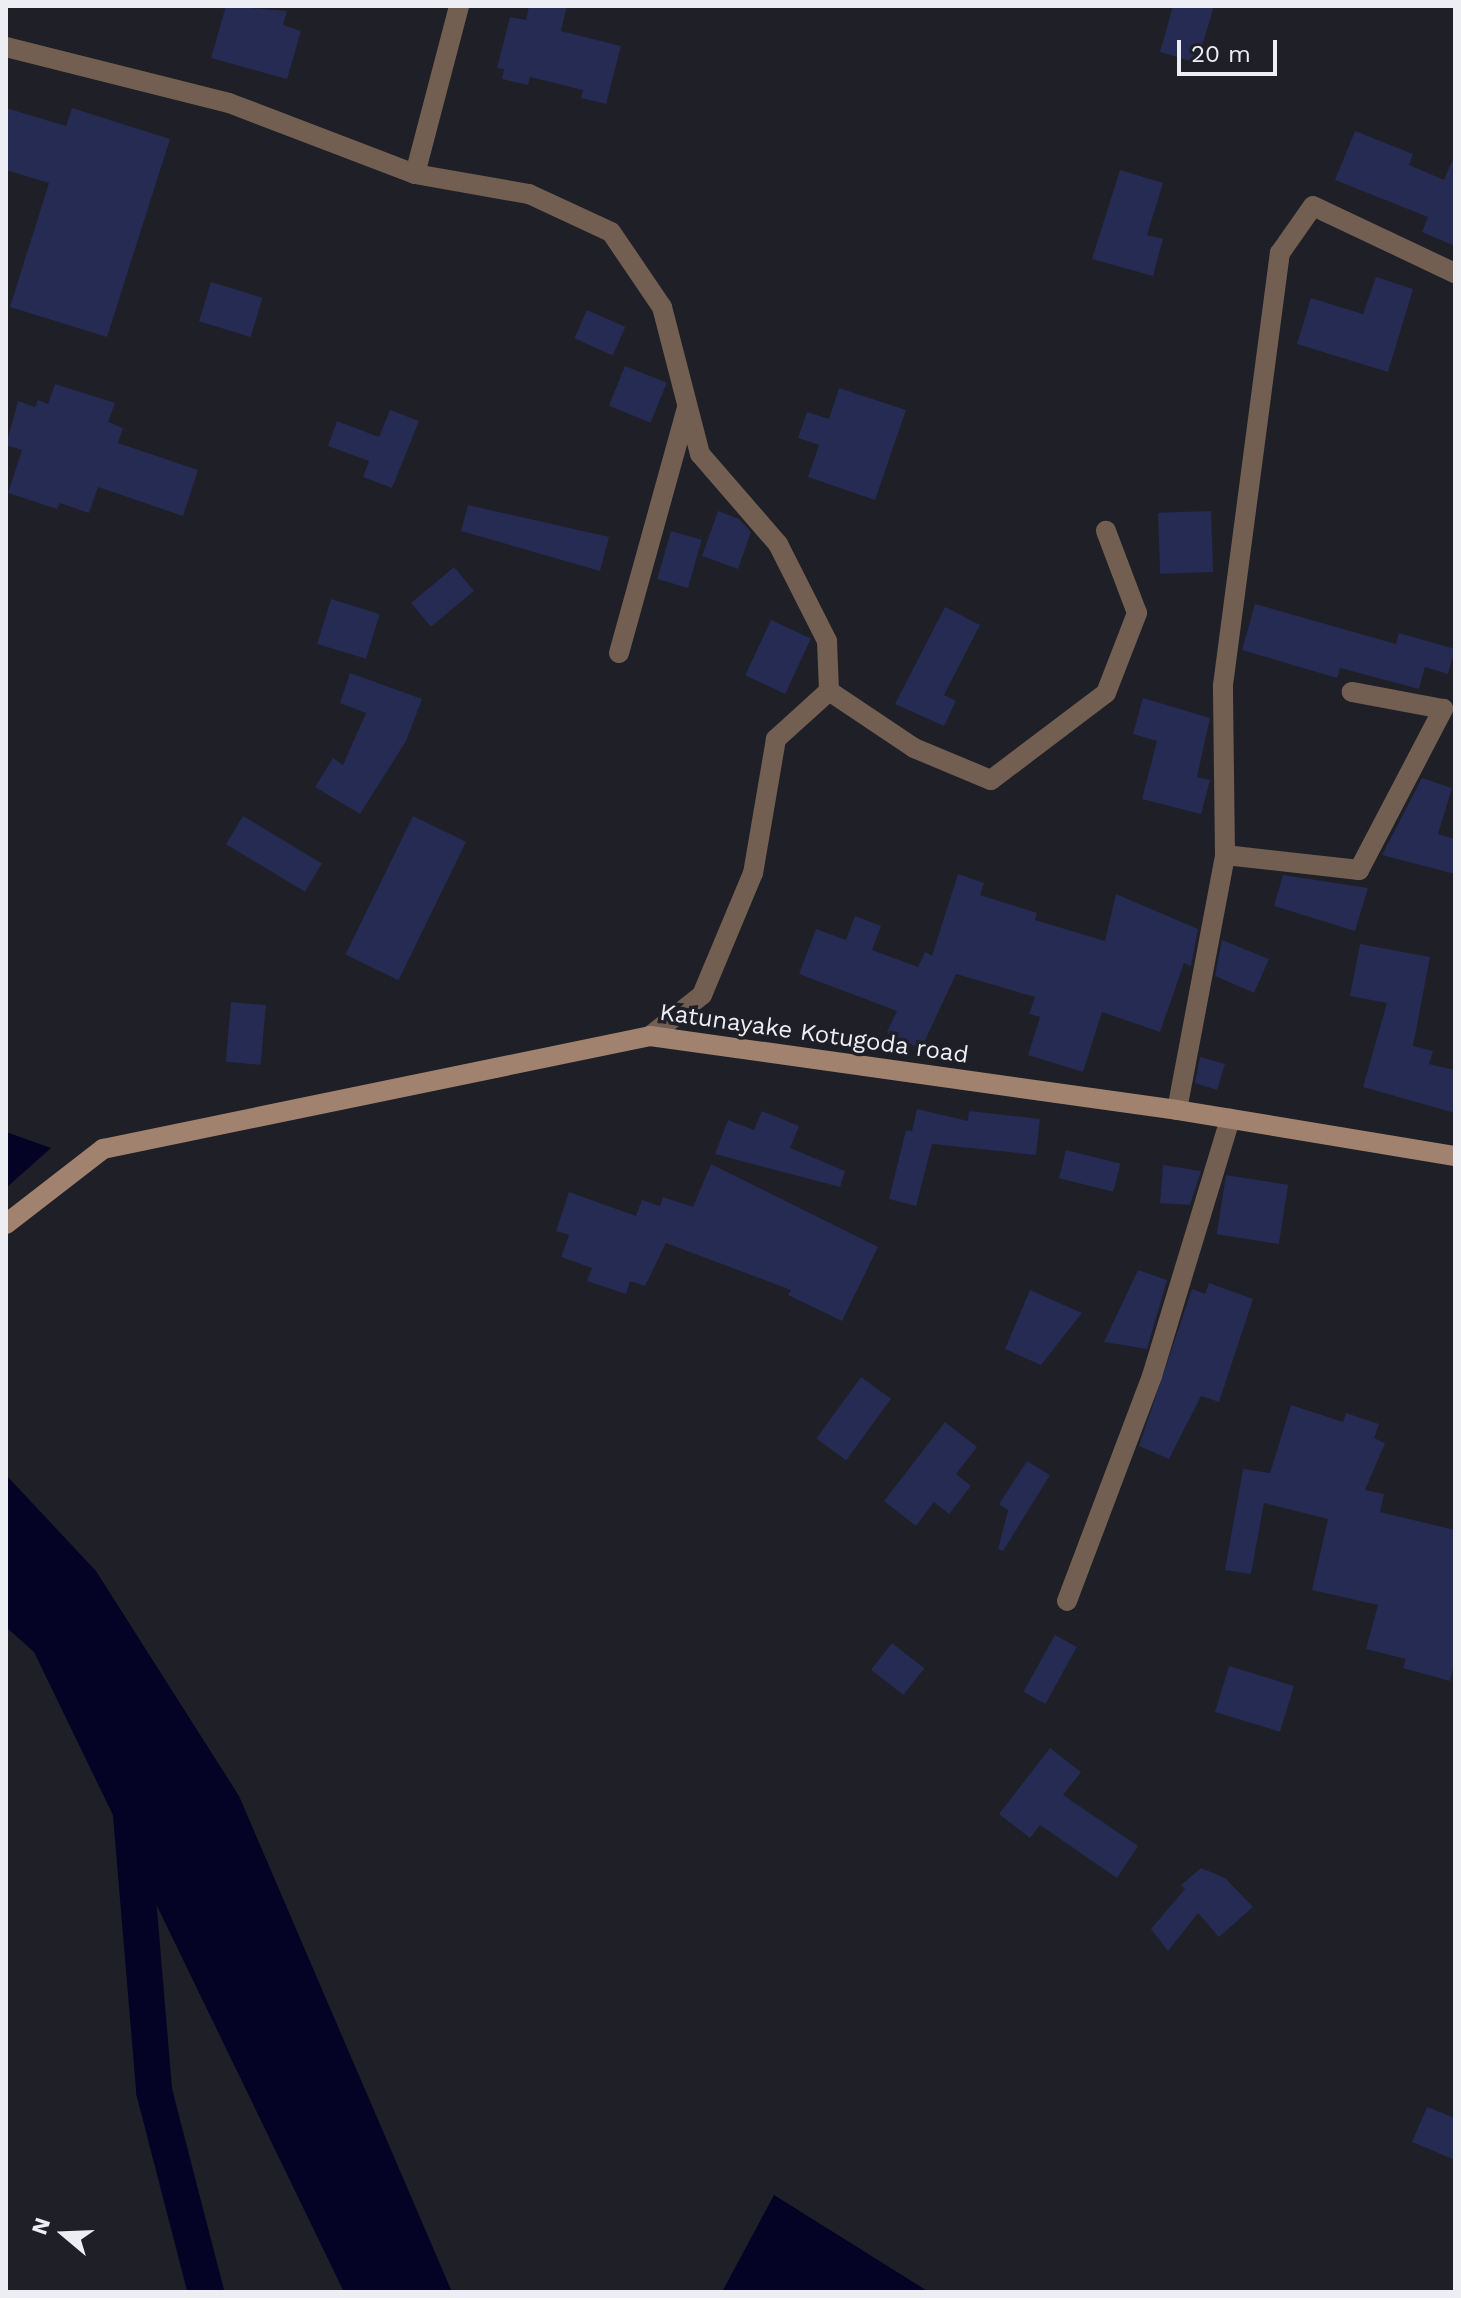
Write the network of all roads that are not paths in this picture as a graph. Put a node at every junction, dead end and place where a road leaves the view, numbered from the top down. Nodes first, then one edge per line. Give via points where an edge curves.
1 (459, 6) edge
2 (6, 47) edge
3 (415, 174) junction
4 (1455, 273) edge
5 (687, 407) junction
6 (1106, 531) dead end
7 (619, 653) dead end
8 (829, 691) junction
9 (1352, 692) dead end
10 (1225, 855) junction
11 (650, 1036) junction
12 (1177, 1110) junction
13 (1230, 1119) junction
14 (1455, 1156) edge
15 (6, 1224) edge
16 (1067, 1601) dead end

1 - 3 street
2 - 3 street via 229,103
3 - 5 street via 529,194 611,232 662,307
4 - 10 street via 1313,206 1280,253 1223,685
5 - 7 street
5 - 8 street via 700,454 778,544 827,641
6 - 8 street via 1137,613 1106,693 991,780 914,748
8 - 11 street via 776,739 753,873 702,995
9 - 10 street via 1443,709 1359,870
10 - 12 street
11 - 12 main road, Katunayake Kotugoda road
11 - 15 main road, Katunayake Kotugoda road via 103,1149
12 - 13 main road, Katunayake Kotugoda road
13 - 14 main road, Katunayake Kotugoda road
13 - 16 street via 1152,1376

